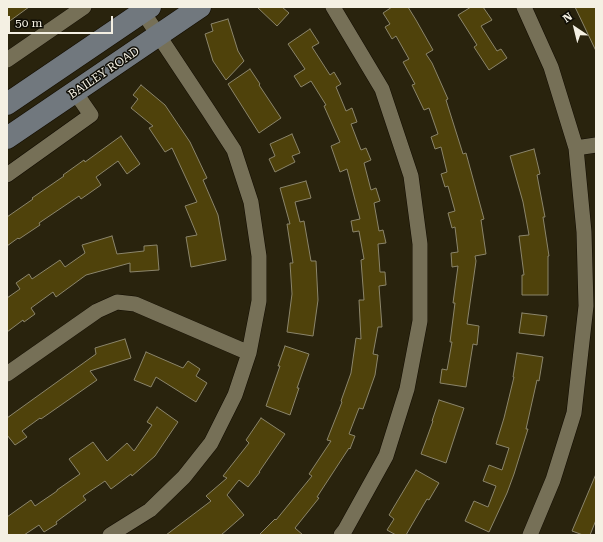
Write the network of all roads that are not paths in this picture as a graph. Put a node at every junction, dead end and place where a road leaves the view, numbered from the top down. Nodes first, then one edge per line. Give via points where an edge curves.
1 (84, 7) edge
2 (200, 7) edge
3 (333, 7) edge
4 (524, 7) edge
5 (146, 9) edge
6 (158, 35) junction
7 (7, 60) edge
8 (75, 92) junction
9 (7, 104) edge
10 (7, 138) edge
11 (596, 145) edge
12 (576, 148) junction
13 (7, 175) edge
14 (249, 352) junction
15 (7, 374) edge
16 (110, 535) edge
17 (341, 535) edge
18 (530, 535) edge

1 - 7 street
2 - 6 street, BAILEY ROAD
3 - 17 street via 382,89 411,176 420,244 420,321 407,389 386,456
4 - 12 street via 551,67
5 - 6 street
5 - 9 street
6 - 8 street, BAILEY ROAD
6 - 14 street via 234,150 251,202 259,256 259,301
8 - 10 street, BAILEY ROAD
8 - 13 street via 91,115
11 - 12 street
12 - 18 street via 584,232 586,306 574,413 553,480
14 - 15 street via 135,304 117,302 97,311
14 - 16 street via 235,395 211,443 184,477 150,510

